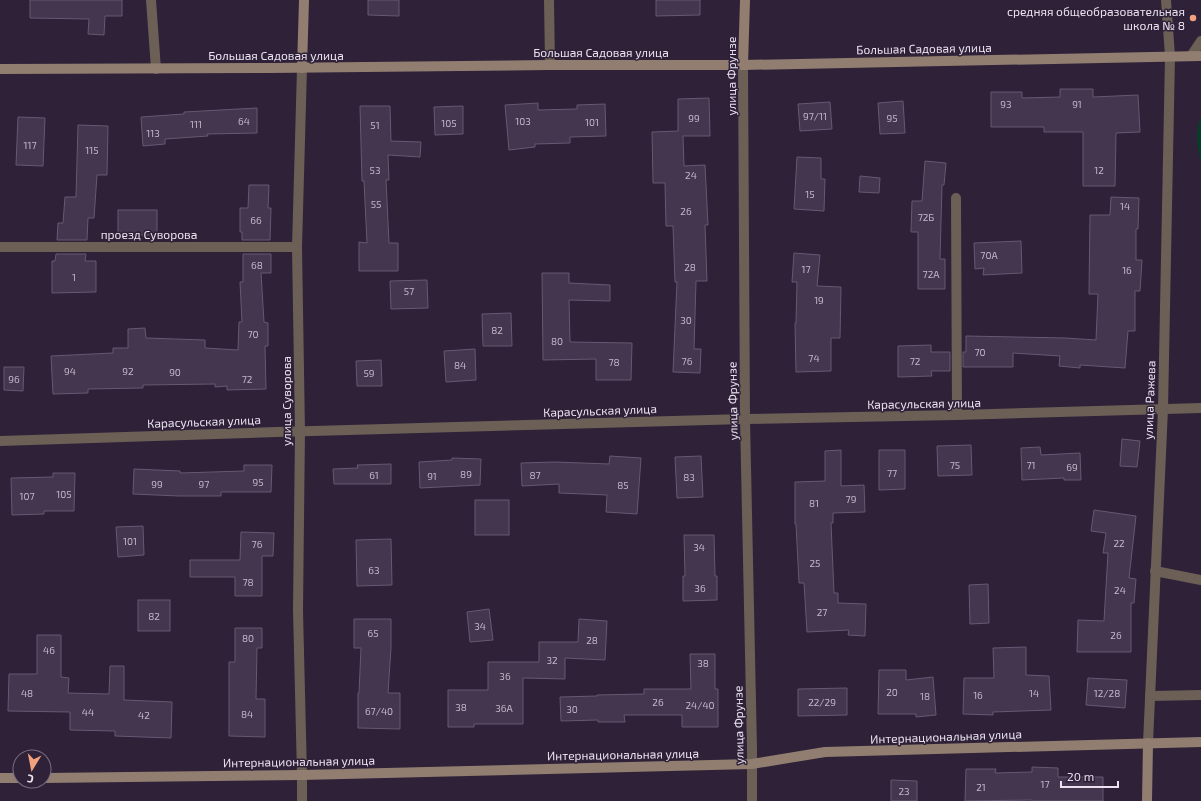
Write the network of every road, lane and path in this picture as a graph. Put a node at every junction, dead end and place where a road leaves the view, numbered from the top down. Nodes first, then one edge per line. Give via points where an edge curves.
1 (152, 0) edge
2 (304, 0) edge
3 (549, 0) edge
4 (745, 0) edge
5 (1166, 0) edge
6 (1201, 41) edge
7 (1170, 56) junction
8 (1196, 56) edge
9 (550, 65) junction
10 (743, 65) junction
11 (302, 68) junction
12 (0, 69) edge
13 (156, 69) junction
14 (956, 198) dead end
15 (298, 246) junction
16 (0, 247) edge
17 (1201, 408) edge
18 (1162, 409) junction
19 (957, 415) junction
20 (745, 419) junction
21 (300, 431) junction
22 (0, 441) edge
23 (1155, 571) junction
24 (1201, 580) edge
25 (1201, 695) edge
26 (1150, 696) junction
27 (1201, 742) edge
28 (1148, 743) junction
29 (752, 764) junction
30 (302, 775) junction
31 (0, 778) edge
32 (12, 778) edge
33 (52, 778) edge
34 (302, 801) edge
35 (752, 801) edge
36 (1147, 801) edge

1 - 13 street
2 - 11 street, улица Суворова
3 - 9 street
4 - 10 street, улица Фрунзе
5 - 7 street, улица Ражева
6 - 8 street
7 - 8 street, Большая Садовая улица
7 - 10 street, Большая Садовая улица
7 - 18 street, улица Ражева
9 - 10 street, Большая Садовая улица
9 - 11 street, Большая Садовая улица
10 - 20 street, улица Фрунзе
11 - 13 street, Большая Садовая улица
11 - 15 street, улица Суворова
12 - 13 street, Большая Садовая улица
14 - 19 street
15 - 16 street, проезд Суворова
15 - 21 street, улица Суворова
17 - 18 street, Карасульская улица
18 - 19 street, Карасульская улица
18 - 23 street, улица Ражева
19 - 20 street, Карасульская улица
20 - 21 street, Карасульская улица
20 - 29 street, улица Фрунзе
21 - 22 street, Карасульская улица
21 - 30 street, улица Суворова via 298,610
23 - 24 street
23 - 26 street, улица Ражева
25 - 26 street
26 - 28 street, улица Ражева
27 - 28 street, Интернациональная улица
28 - 29 street, Интернациональная улица via 825,752
28 - 36 street, улица Ражева
29 - 30 street, Интернациональная улица
29 - 35 street, улица Фрунзе
30 - 33 street, Интернациональная улица
30 - 34 street, улица Суворова
31 - 32 street

